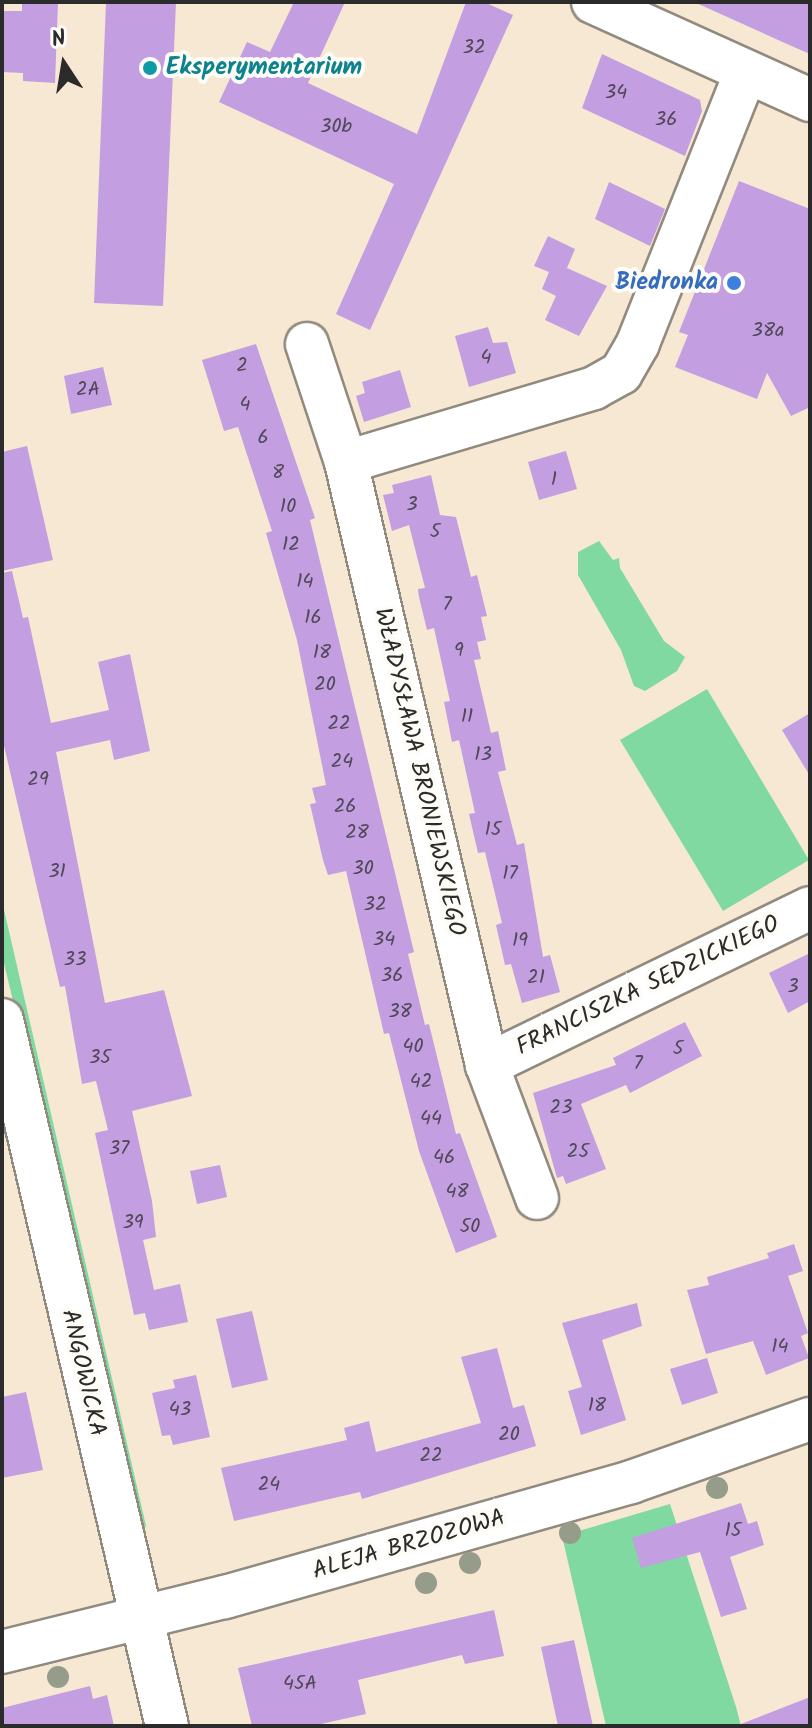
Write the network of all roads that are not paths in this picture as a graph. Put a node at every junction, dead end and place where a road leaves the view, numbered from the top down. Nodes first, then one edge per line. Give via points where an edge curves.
1 (593, 2) edge
2 (746, 72) junction
3 (810, 100) edge
4 (307, 344) dead end
5 (346, 462) junction
6 (810, 908) edge
7 (2, 1020) edge
8 (487, 1065) junction
9 (537, 1198) dead end
10 (810, 1419) edge
11 (141, 1619) junction
12 (2, 1652) edge
13 (167, 1726) edge

1 - 2 street
2 - 3 street
2 - 5 street via 638,343 621,373 594,388
4 - 5 street, WŁADYSŁAWA BRONIEWSKIEGO
5 - 8 street, WŁADYSŁAWA BRONIEWSKIEGO
6 - 8 street, FRANCISZKA SĘDZICKIEGO
7 - 11 street, ANGOWICKA
8 - 9 street, WŁADYSŁAWA BRONIEWSKIEGO
10 - 11 street, ALEJA BRZOZOWA via 631,1482
11 - 12 street, ALEJA BRZOZOWA
11 - 13 street, ANGOWICKA

